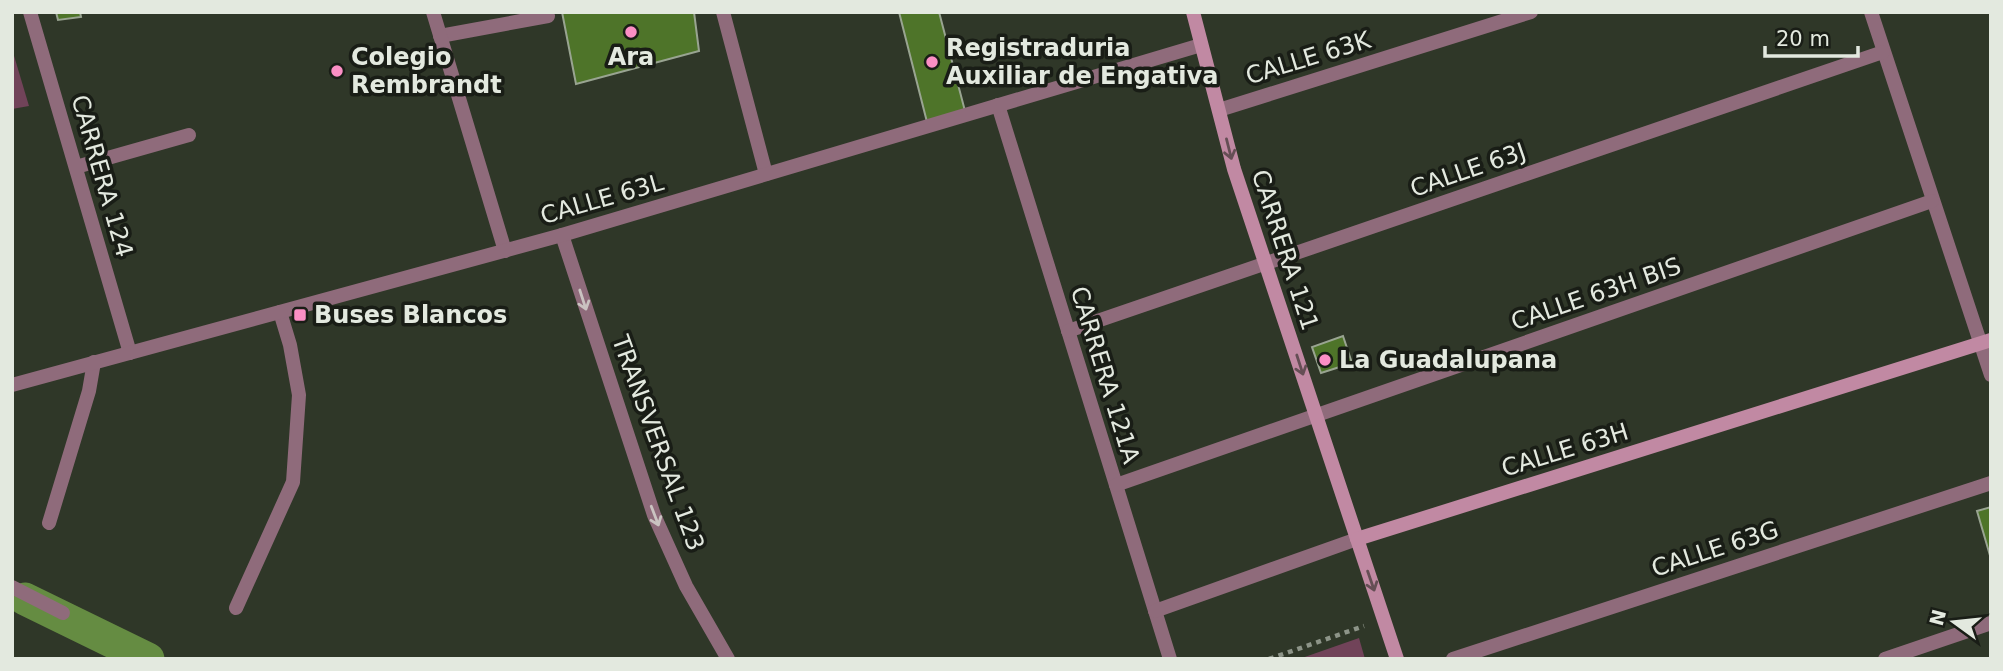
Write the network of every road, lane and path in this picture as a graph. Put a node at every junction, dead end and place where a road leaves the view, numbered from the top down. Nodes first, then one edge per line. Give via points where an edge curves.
1 (30, 12) edge
2 (433, 12) edge
3 (723, 12) edge
4 (1193, 12) edge
5 (1531, 12) edge
6 (1871, 12) edge
7 (548, 16) dead end
8 (440, 36) junction
9 (1201, 45) junction
10 (1883, 52) junction
11 (998, 106) junction
12 (1219, 110) junction
13 (188, 135) dead end
14 (76, 167) junction
15 (766, 174) junction
16 (1932, 201) junction
17 (562, 235) junction
18 (505, 251) junction
19 (1266, 263) junction
20 (280, 312) junction
21 (1068, 331) junction
22 (1986, 342) edge
23 (130, 353) junction
24 (94, 362) junction
25 (1991, 375) edge
26 (12, 385) edge
27 (1316, 416) junction
28 (1991, 483) edge
29 (1116, 485) junction
30 (50, 523) dead end
31 (1357, 539) junction
32 (12, 587) edge
33 (236, 608) dead end
34 (1155, 611) junction
35 (63, 613) dead end
36 (1384, 619) junction
37 (1991, 623) edge
38 (728, 659) edge
39 (1170, 659) edge
40 (1269, 659) edge
41 (1397, 659) edge
42 (1453, 659) edge
43 (1885, 659) edge

1 - 14 street, CARRERA 124
2 - 8 street
3 - 15 street
4 - 9 street, CARRERA 121
5 - 12 street, CALLE 63K
6 - 10 street
7 - 8 street
8 - 18 street
9 - 11 street, CALLE 63L
9 - 12 street, CARRERA 121
10 - 16 street
10 - 19 street, CALLE 63J
11 - 15 street, CALLE 63L
11 - 21 street, CARRERA 121A
12 -> 19 street, CARRERA 121
13 - 14 street
14 - 23 street, CARRERA 124
15 - 17 street, CALLE 63L
16 - 22 street
16 - 27 street, CALLE 63H BIS
17 - 18 street, CALLE 63L
17 -> 38 street, TRANSVERSAL 123 via 654,516 685,586
18 - 20 street, CALLE 63L
19 - 21 street, CALLE 63J
19 -> 27 street, CARRERA 121
20 - 23 street, CALLE 63L
20 - 33 street via 299,395 293,482
21 - 29 street, CARRERA 121A
22 - 25 street
22 - 31 street, CALLE 63H
23 - 24 street, CALLE 63L
24 - 26 street, CALLE 63L
24 - 30 street
27 - 29 street, CALLE 63H BIS
27 - 31 street, CARRERA 121
28 - 42 street, CALLE 63G
29 - 34 street, CARRERA 121A
31 - 34 street, CALLE 63H
31 -> 36 street, CARRERA 121
32 - 35 street
34 - 39 street, CARRERA 121A
36 - 40 path
36 - 41 street, CARRERA 121
37 - 43 street

